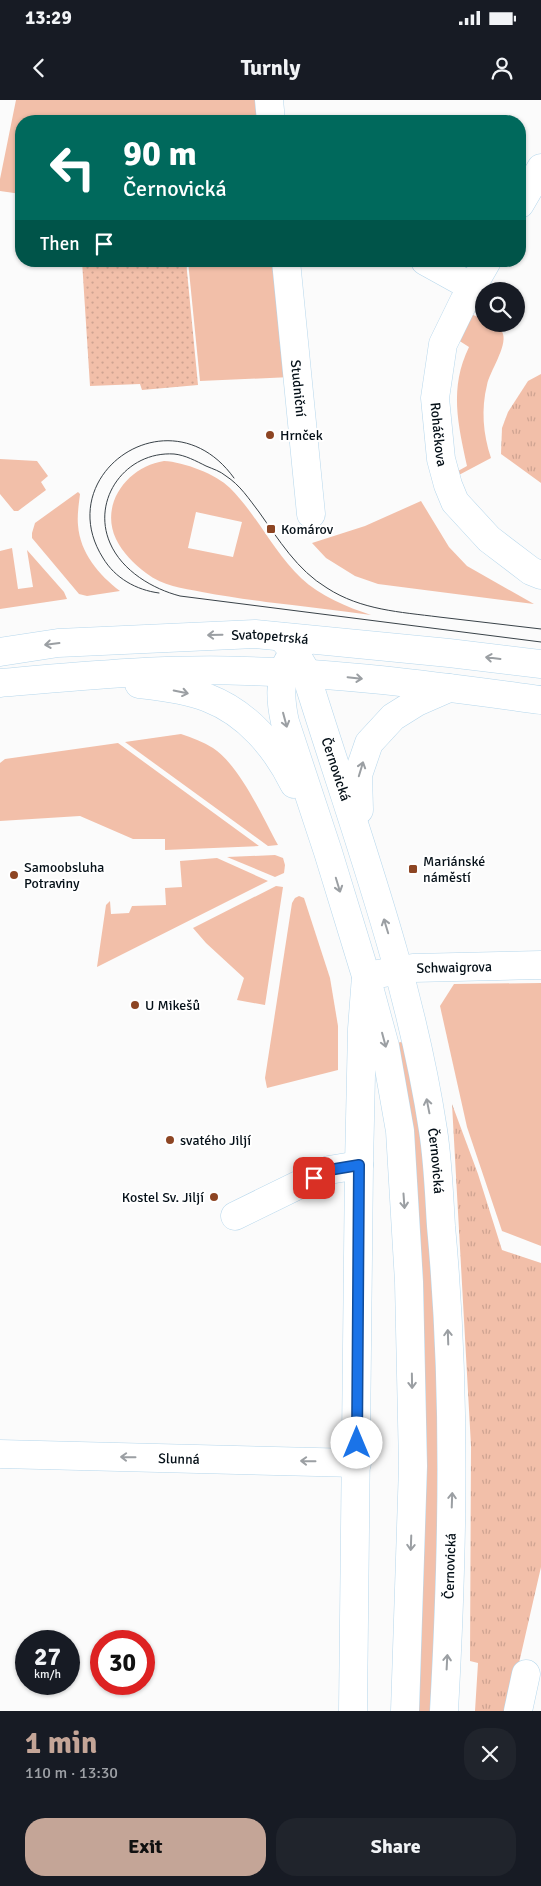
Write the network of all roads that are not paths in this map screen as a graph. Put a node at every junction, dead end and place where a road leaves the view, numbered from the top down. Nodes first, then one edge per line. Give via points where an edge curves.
1 (269, 100) edge
2 (270, 115) edge
3 (541, 168) edge
4 (526, 194) edge
5 (287, 267) edge
6 (436, 267) edge
7 (484, 267) edge
8 (472, 287) junction
9 (311, 514) dead end
10 (541, 574) edge
11 (0, 652) edge
12 (295, 655) junction
13 (541, 664) edge
14 (63, 677) junction
15 (0, 683) edge
16 (450, 688) junction
17 (541, 700) edge
18 (359, 834) junction
19 (328, 852) junction
20 (541, 964) edge
21 (399, 969) junction
22 (366, 976) junction
23 (359, 1165) junction
24 (235, 1216) dead end
25 (0, 1454) edge
26 (357, 1462) junction
27 (526, 1674) dead end
28 (353, 1711) edge
29 (405, 1711) edge
30 (444, 1711) edge
31 (518, 1711) edge

1 - 2 main road
3 - 4 main road
5 - 9 main road, Studniční
6 - 8 main road
7 - 8 main road, Roháčkova
8 - 10 main road, Roháčkova via 443,344 435,398 443,470 455,502 489,539 531,571
12 -> 11 main road, Svatopetrská via 255,634 58,643
13 -> 12 main road, Svatopetrská via 449,653
12 - 14 main road, Svatopetrská via 202,670
12 -> 16 main road, Svatopetrská
12 - 18 main road, Černovická
12 -> 19 main road via 281,687 280,701
14 - 15 main road, Svatopetrská
14 -> 19 main road via 152,685 207,698 231,710 253,726 283,762
16 - 17 main road, Svatopetrská
18 -> 16 main road via 358,775 369,743 393,717
21 -> 18 main road, Černovická
19 -> 22 main road
20 - 21 main road, Schwaigrova
21 - 22 main road, Schwaigrova
30 -> 21 main road, Černovická via 453,1467 446,1283 433,1132 416,1038
22 - 23 main road
22 -> 29 main road via 385,1046 400,1131 409,1282 413,1466
23 - 24 main road via 329,1170
23 - 26 main road
26 -> 25 main road, Slunná
26 - 28 main road
27 - 31 main road

